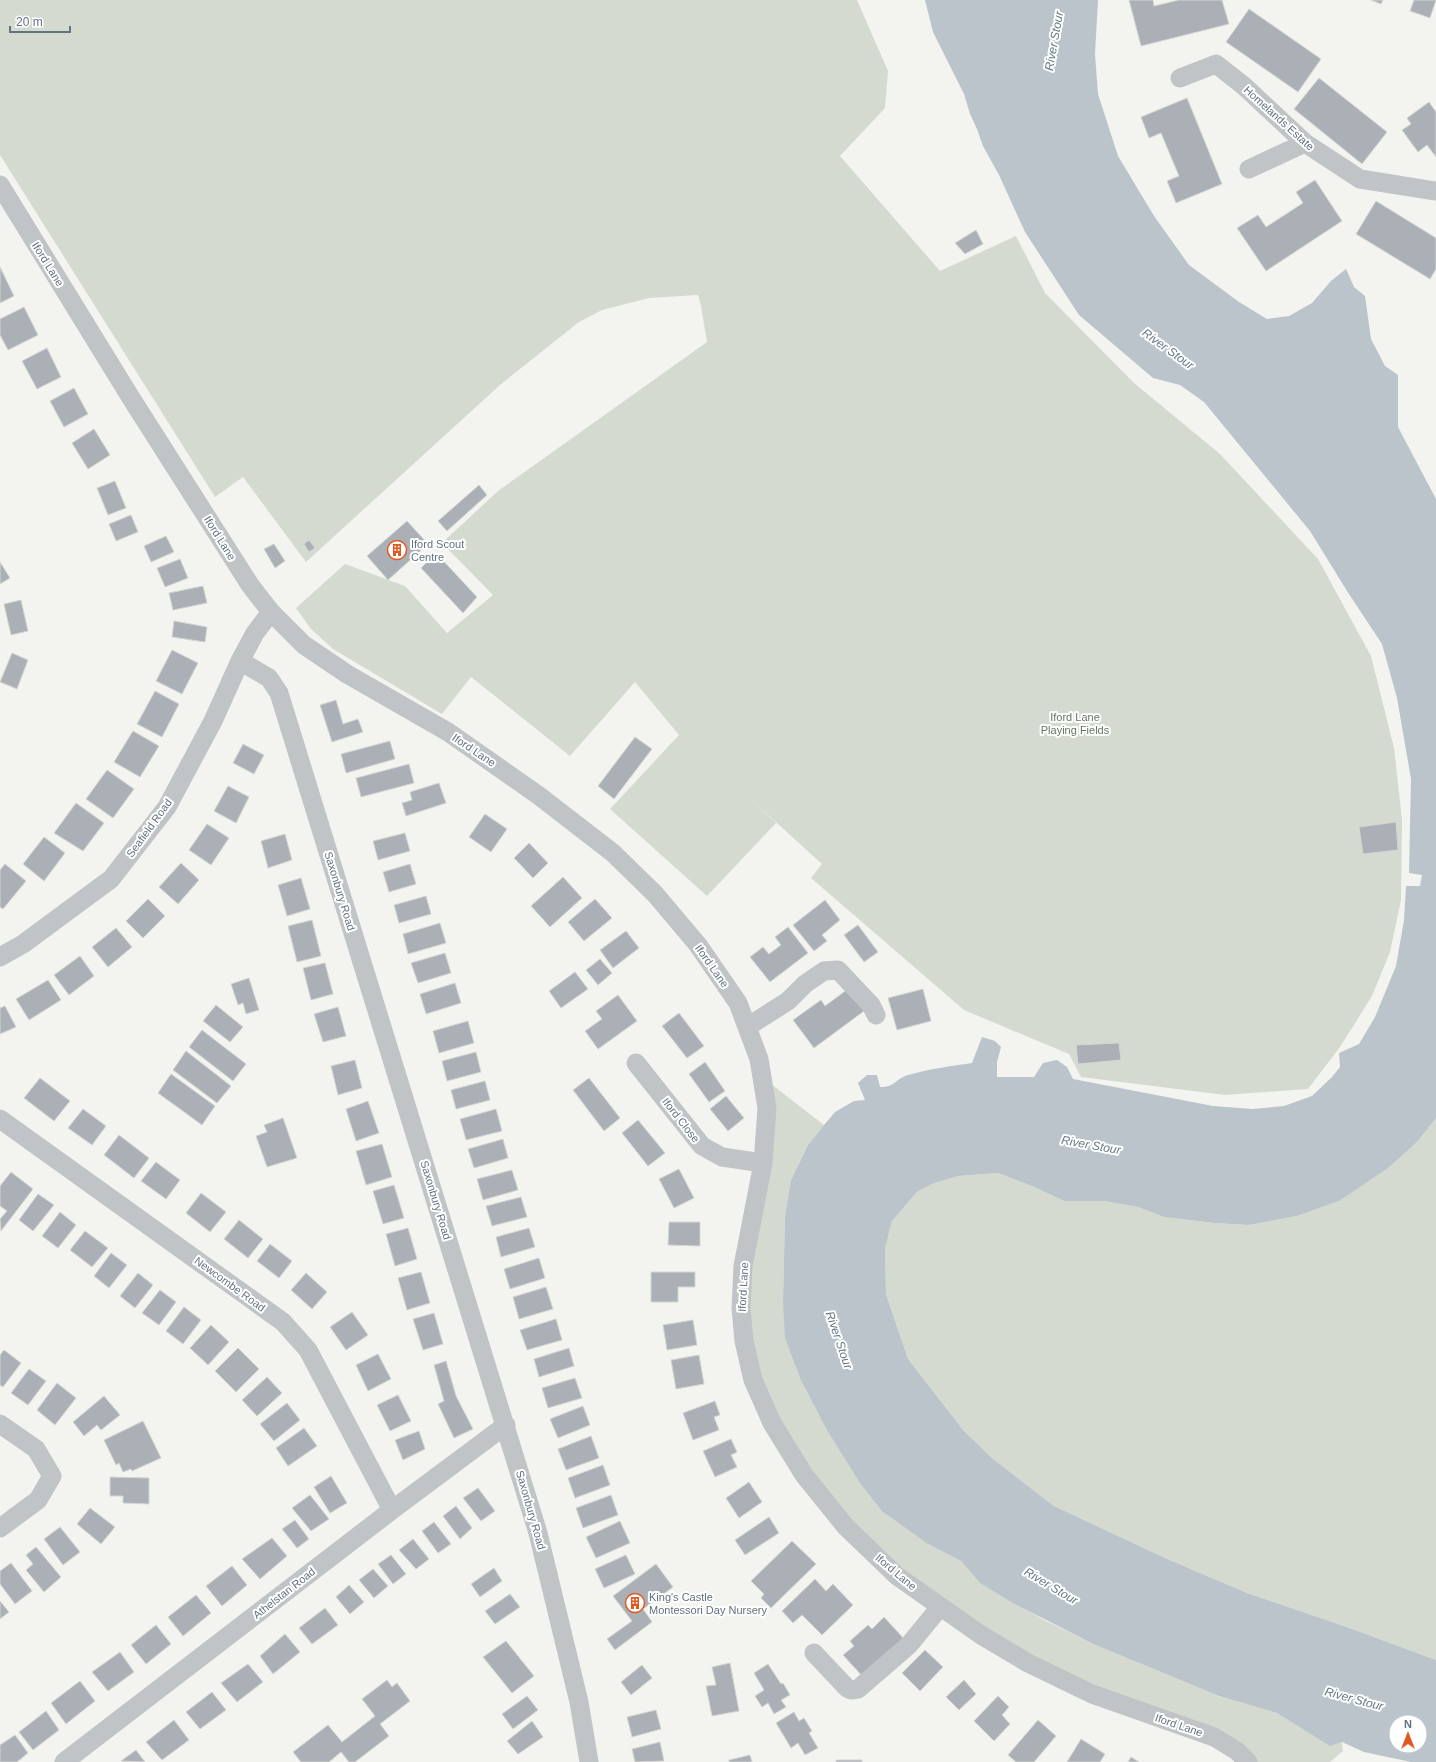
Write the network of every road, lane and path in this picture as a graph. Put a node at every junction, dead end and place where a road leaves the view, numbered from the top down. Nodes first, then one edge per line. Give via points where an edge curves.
1 (1180, 78) dead end
2 (1305, 143) junction
3 (1249, 169) dead end
4 (0, 185) edge
5 (1436, 191) edge
6 (271, 612) junction
7 (240, 661) junction
8 (0, 957) edge
9 (876, 1015) dead end
10 (747, 1027) junction
11 (636, 1063) dead end
12 (0, 1119) edge
13 (763, 1163) junction
14 (0, 1424) edge
15 (506, 1425) junction
16 (392, 1510) junction
17 (0, 1528) edge
18 (940, 1607) junction
19 (814, 1654) dead end
20 (64, 1762) edge
21 (589, 1762) edge
22 (1248, 1762) edge

1 - 2 street, Homelands Estate via 1216,64 1244,86
2 - 3 street
2 - 5 street, Homelands Estate via 1360,179
4 - 6 street, Iford Lane via 245,578
6 - 7 street, Seafield Road via 255,633
6 - 10 street, Iford Lane via 304,645 347,674 448,732 538,795 613,853 655,894 698,946 738,1003
7 - 8 street, Seafield Road via 213,721 167,807 111,879 23,944
7 - 15 street, Saxonbury Road via 269,678 279,693
9 - 10 street via 872,1005 838,970 824,971 788,1001
10 - 13 street, Iford Lane via 759,1059 767,1108
11 - 13 street, Iford Close via 702,1146 722,1157
12 - 16 street, Newcombe Road via 283,1322 308,1350
13 - 18 street, Iford Lane via 743,1266 740,1308 753,1380 772,1423 804,1475 846,1527 897,1576
14 - 17 street via 36,1449 52,1476 38,1500
15 - 16 street, Athelstan Road
15 - 21 street, Saxonbury Road via 538,1533 579,1702
16 - 20 street, Athelstan Road
18 - 19 street via 909,1645 858,1689 847,1688
18 - 22 street, Iford Lane via 1028,1663 1092,1694 1214,1737 1237,1751

